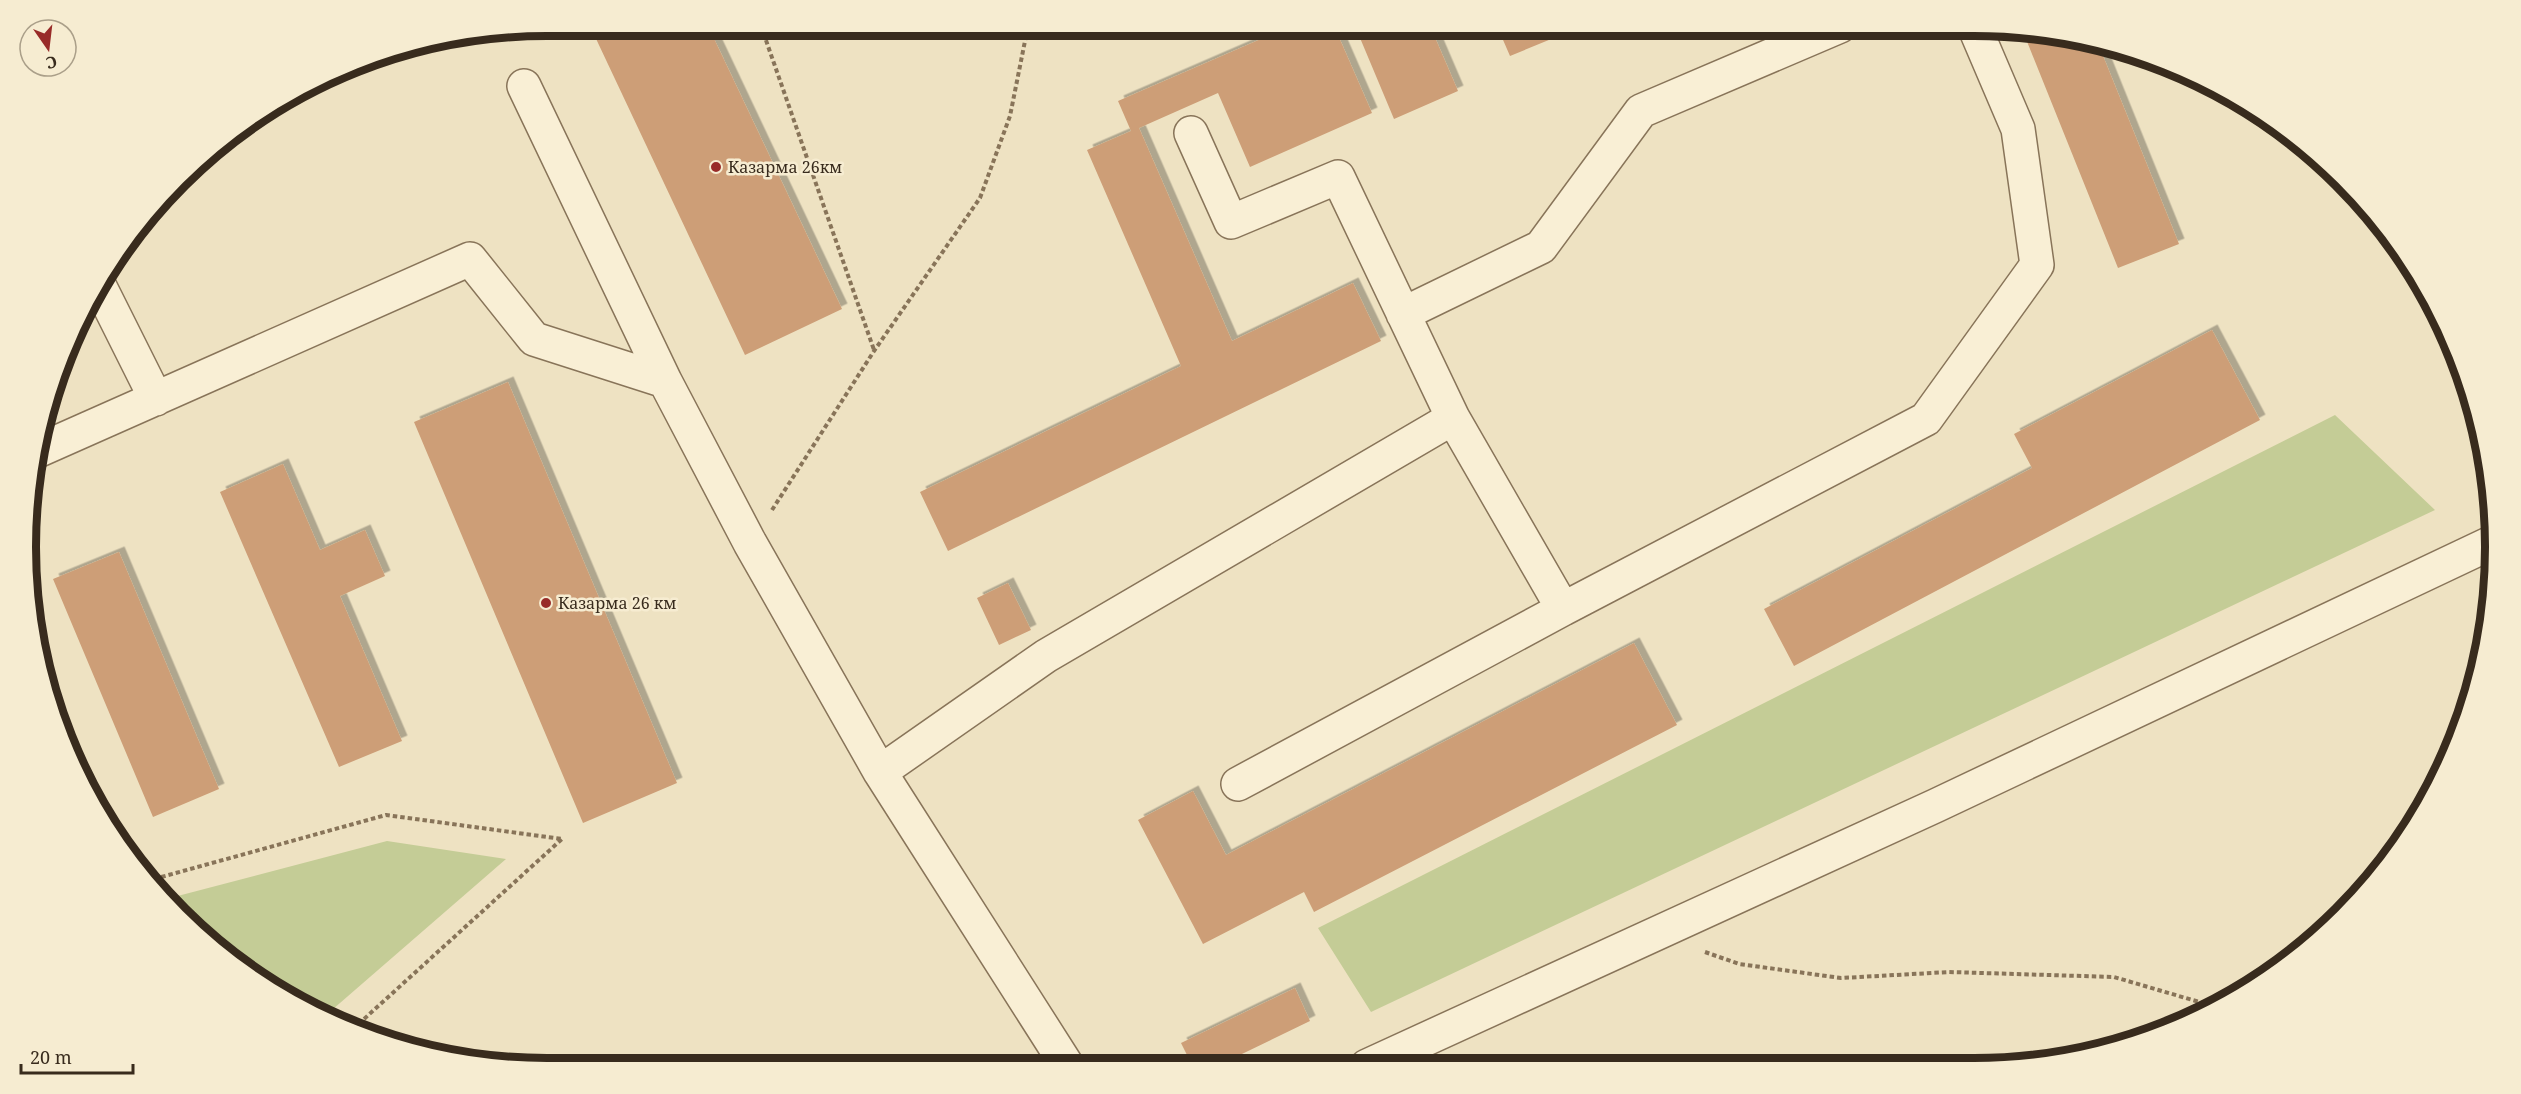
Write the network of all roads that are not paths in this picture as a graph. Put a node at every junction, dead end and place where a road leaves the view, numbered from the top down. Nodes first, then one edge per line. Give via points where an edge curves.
1 (1817, 36) edge
2 (1978, 36) edge
3 (524, 86) dead end
4 (1191, 133) dead end
5 (103, 293) edge
6 (1403, 314) junction
7 (665, 381) junction
8 (156, 399) junction
9 (1453, 418) junction
10 (46, 447) edge
11 (2485, 546) edge
12 (1563, 609) junction
13 (880, 772) junction
14 (1238, 784) dead end
15 (1062, 1058) edge
16 (1385, 1058) edge

1 - 6 street via 1641,111 1541,247
2 - 12 street via 2018,129 2037,266 1926,419
3 - 7 street
4 - 6 street via 1231,222 1338,177
5 - 8 street
6 - 9 street
7 - 8 street via 534,339 470,259
7 - 13 street via 750,543
8 - 10 street
9 - 12 street
9 - 13 street via 1046,657
11 - 16 street via 1946,801
12 - 14 street
13 - 15 street

